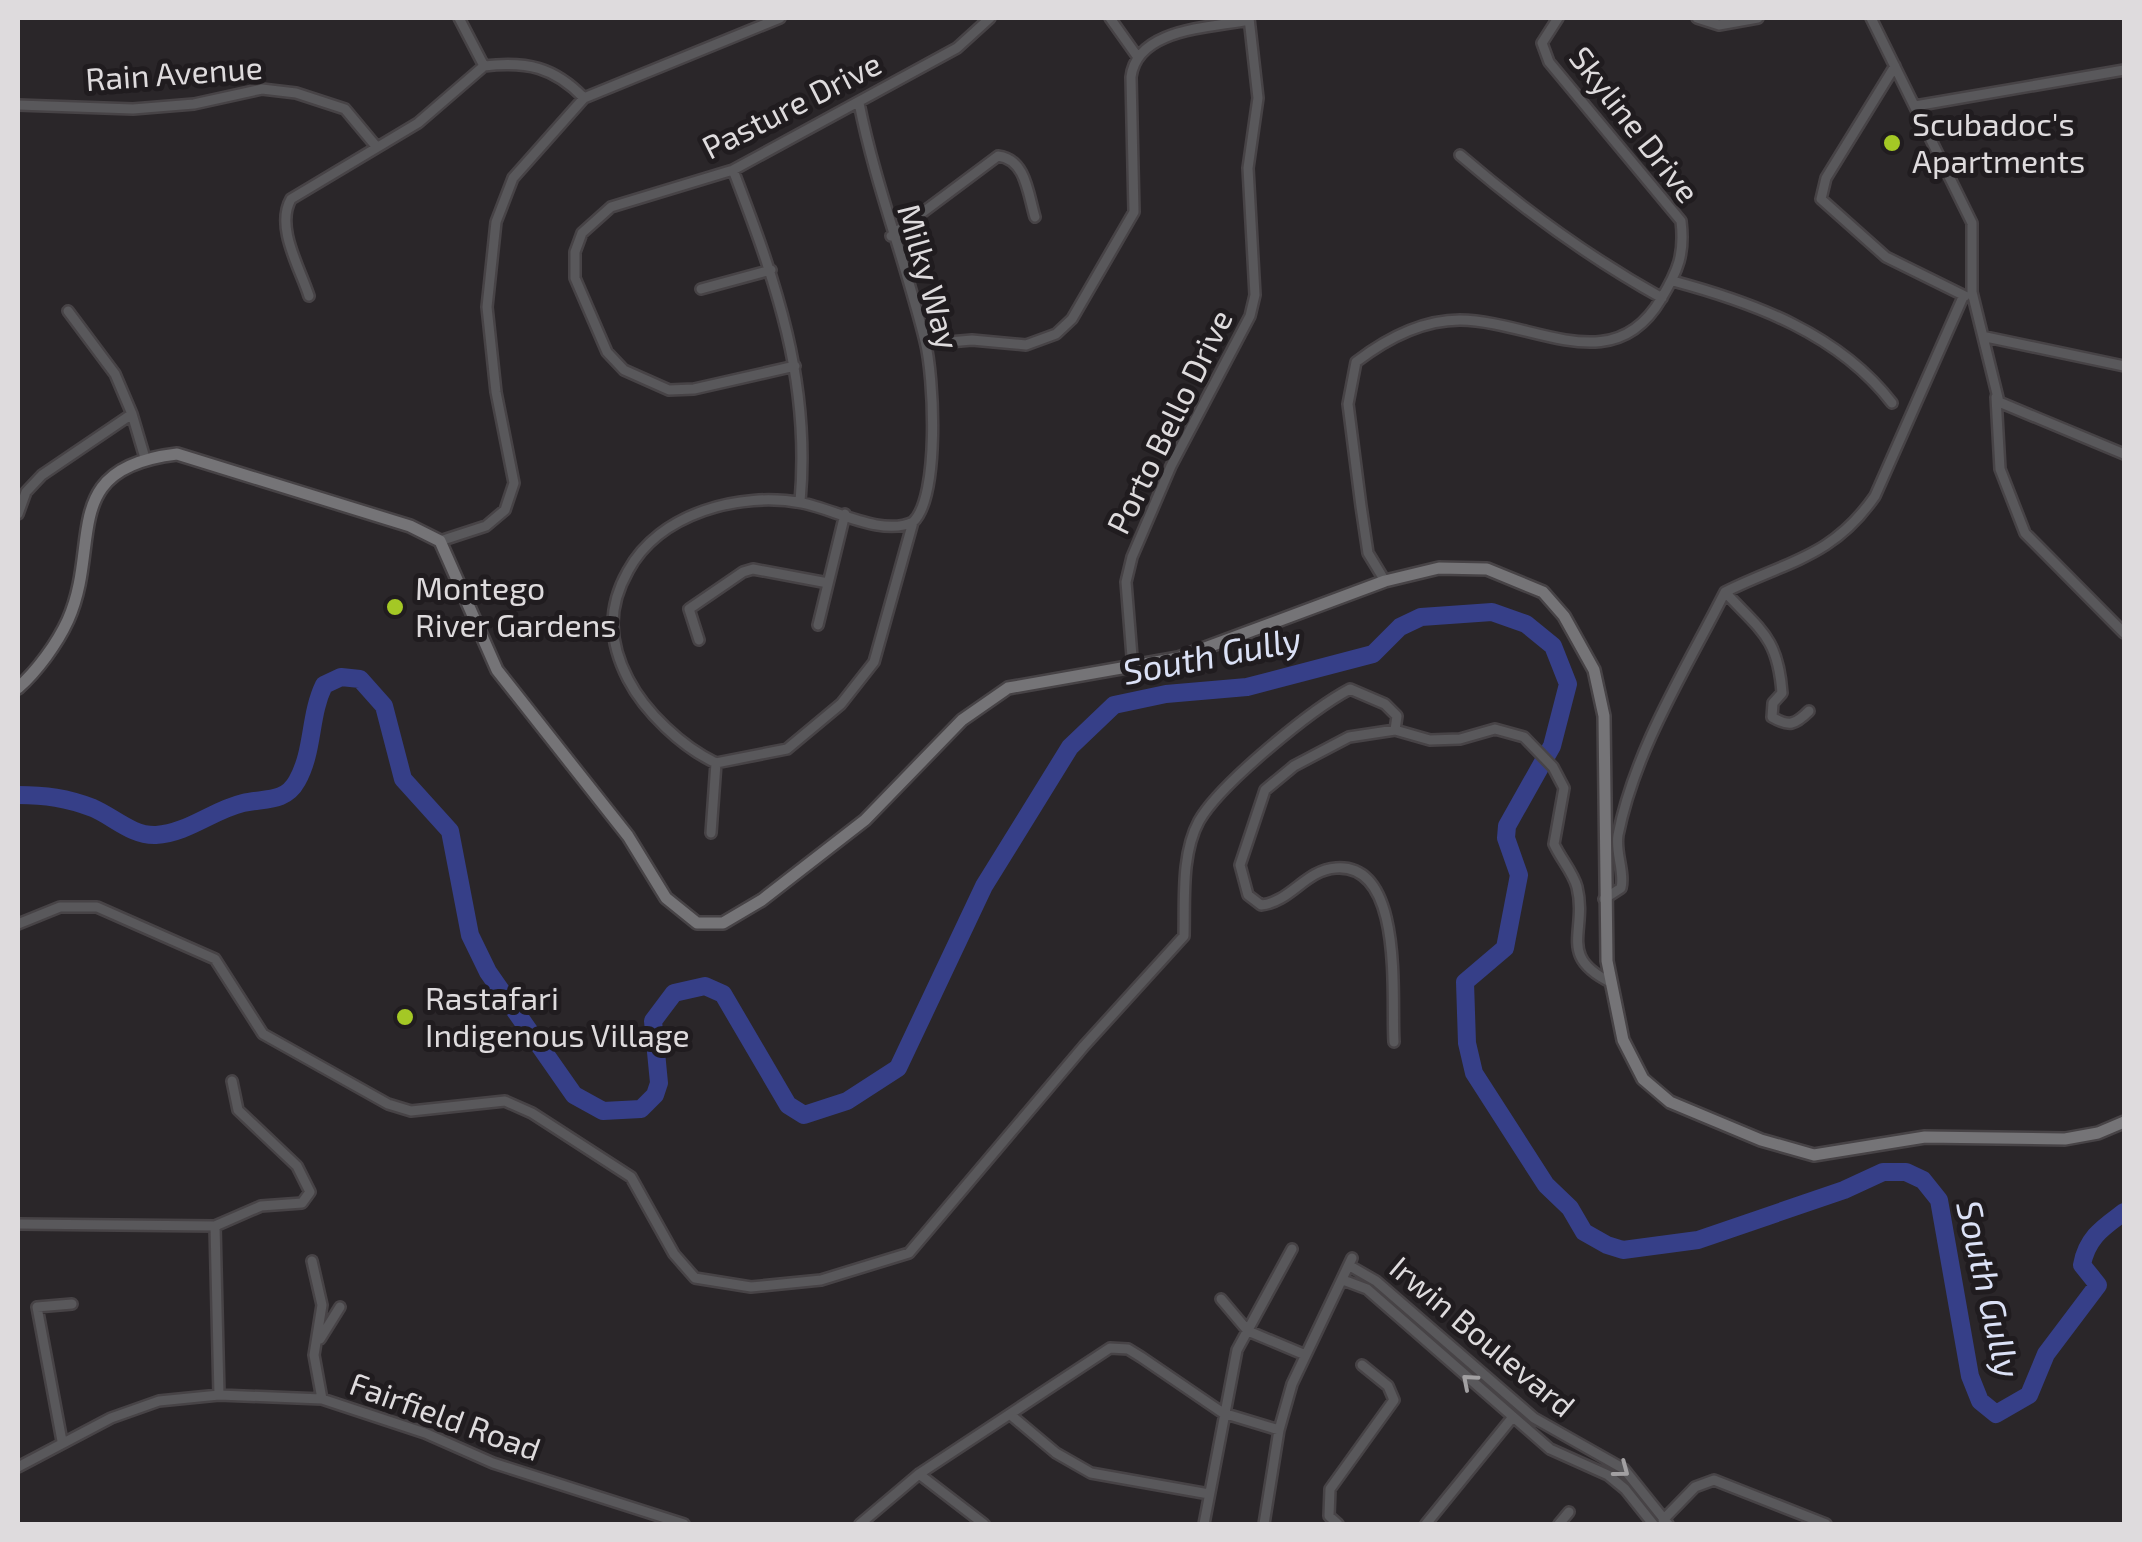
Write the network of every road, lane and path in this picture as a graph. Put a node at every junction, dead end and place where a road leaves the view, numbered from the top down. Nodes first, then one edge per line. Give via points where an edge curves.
1 (459, 18) edge
2 (780, 18) edge
3 (990, 18) edge
4 (1110, 18) edge
5 (1558, 18) edge
6 (1697, 18) edge
7 (1758, 18) edge
8 (1871, 18) edge
9 (1249, 19) edge
10 (1137, 56) junction
11 (484, 66) junction
12 (1894, 66) junction
13 (2124, 70) edge
14 (584, 98) junction
15 (858, 102) junction
16 (18, 105) edge
17 (1915, 106) junction
18 (374, 146) junction
19 (1460, 155) dead end
20 (733, 170) junction
21 (1035, 217) dead end
22 (891, 236) junction
23 (771, 270) junction
24 (1674, 282) junction
25 (701, 289) dead end
26 (1968, 295) junction
27 (309, 296) dead end
28 (1662, 298) junction
29 (68, 311) dead end
30 (1986, 336) junction
31 (926, 344) junction
32 (796, 366) junction
33 (2124, 366) edge
34 (1995, 391) junction
35 (1892, 403) dead end
36 (132, 414) junction
37 (2124, 454) edge
38 (145, 458) junction
39 (800, 502) junction
40 (18, 514) edge
41 (845, 514) junction
42 (914, 522) junction
43 (440, 540) junction
44 (1385, 581) junction
45 (828, 583) junction
46 (1725, 592) junction
47 (818, 625) dead end
48 (2124, 633) edge
49 (698, 640) dead end
50 (1133, 668) junction
51 (18, 688) edge
52 (1809, 711) dead end
53 (1396, 730) junction
54 (716, 764) junction
55 (711, 833) dead end
56 (1604, 899) junction
57 (18, 924) edge
58 (1612, 983) junction
59 (1394, 1042) dead end
60 (232, 1081) dead end
61 (2124, 1122) edge
62 (18, 1224) edge
63 (215, 1226) junction
64 (1292, 1249) dead end
65 (312, 1261) dead end
66 (1343, 1280) junction
67 (1220, 1299) dead end
68 (72, 1304) dead end
69 (340, 1307) dead end
70 (1248, 1331) junction
71 (1441, 1339) junction
72 (319, 1342) junction
73 (1433, 1350) junction
74 (1303, 1354) junction
75 (1362, 1365) dead end
76 (219, 1395) junction
77 (322, 1399) junction
78 (1223, 1413) junction
79 (1012, 1416) junction
80 (1512, 1418) junction
81 (1534, 1418) junction
82 (1279, 1430) junction
83 (1526, 1430) junction
84 (62, 1442) junction
85 (1590, 1452) junction
86 (1584, 1464) junction
87 (18, 1467) edge
88 (919, 1474) junction
89 (1209, 1494) junction
90 (1569, 1512) dead end
91 (1660, 1523) edge
92 (684, 1524) edge
93 (860, 1524) edge
94 (984, 1524) edge
95 (1204, 1524) edge
96 (1264, 1524) edge
97 (1338, 1524) edge
98 (1426, 1524) edge
99 (1559, 1524) edge
100 (1826, 1524) edge

1 - 11 street
2 - 14 street
3 - 15 street, Pasture Drive via 957,48
4 - 10 street
5 - 24 street, Skyline Drive via 1542,42 1549,62 1681,221 1684,250
6 - 7 street via 1719,25
8 - 12 street
9 - 10 street via 1153,42
9 - 50 street, Porto Bello Drive via 1258,98 1248,168 1256,295 1132,556 1126,582
10 - 31 street via 1131,77 1134,212 1072,319 1056,334 1026,344
11 - 14 street via 542,66
11 - 18 street via 418,123
12 - 17 street
12 - 26 street via 1826,178 1821,198 1886,257
13 - 17 street
14 - 43 street via 513,178 496,222 487,307 513,466 510,498 486,526
15 - 20 street, Pasture Drive
15 - 22 street, Milky Way
16 - 18 street, Rain Avenue via 133,109 262,89 346,109
17 - 26 street via 1972,223
18 - 27 street via 290,199 285,209
19 - 28 street via 1590,258
20 - 23 street
20 - 32 street, Pasture Drive via 611,207 595,218 575,252 575,278 607,352 645,383 694,389
21 - 22 street via 1021,169 998,156
22 - 31 street, Milky Way
23 - 25 street
23 - 32 street
24 - 28 street, Skyline Drive
24 - 35 street via 1785,319 1868,372
26 - 30 street
26 - 46 street via 1855,526 1800,563
28 - 44 street, Skyline Drive via 1638,331 1612,344 1458,320 1409,330 1356,362 1348,404 1361,506 1368,553
29 - 36 street via 115,374
30 - 33 street
30 - 34 street
31 - 42 street, Milky Way via 932,438 926,500
32 - 39 street via 805,449
34 - 37 street via 2006,408
34 - 48 street via 2000,469 2024,533
36 - 38 street
36 - 40 street via 42,475
38 - 43 main road via 177,454
38 - 51 main road via 119,470 89,506 68,619
39 - 41 street
39 - 54 street via 743,499 696,514 657,534 638,553 615,596 610,623 618,660 636,694
41 - 42 street via 888,526
41 - 45 street
42 - 54 street, Milky Way via 874,662 841,704 788,749
43 - 50 main road via 498,670 628,836 666,898 697,923 723,923 792,877 865,820 989,697 1025,682
44 - 50 main road via 1178,658
44 - 56 main road via 1439,568 1487,569 1543,592 1564,616 1594,670 1604,716
45 - 47 street
45 - 49 street via 742,572 689,608
46 - 52 street via 1777,653 1782,693 1772,717 1786,725
46 - 56 street via 1638,770 1617,838 1621,888
53 - 57 street via 1397,716 1385,704 1350,689 1262,752 1199,821 1186,871 1184,936 909,1253 821,1280 751,1287 696,1278 674,1254 631,1177 532,1114 505,1101 398,1109 263,1034 215,958 97,907 60,908
53 - 58 street via 1445,741 1512,731 1553,767 1564,788 1554,844 1576,882 1580,958 1588,972
53 - 59 street via 1349,736 1278,778 1257,809 1240,865 1248,895 1261,905 1277,904 1320,871 1339,867 1379,894 1391,926
54 - 55 street
56 - 58 main road
58 - 61 main road via 1623,1040 1643,1079 1670,1102 1796,1150 1837,1154 1925,1137 2065,1139
60 - 63 street via 238,1110 297,1166 310,1192 302,1203 261,1206
62 - 63 street
63 - 76 street
64 - 70 street
65 - 72 street via 322,1306
66 - 71 street, Irwin Boulevard via 1351,1262
66 - 73 street, Irwin Boulevard via 1367,1289
66 - 74 street
67 - 70 street
68 - 84 street via 37,1307
69 - 72 street
70 - 74 street
70 - 78 street
71 - 73 street
71 - 81 street, Irwin Boulevard
72 - 77 street via 314,1355
80 -> 73 street, Irwin Boulevard
74 - 82 street
75 - 97 street via 1388,1386 1394,1400 1330,1489 1329,1516
76 - 77 street, Fairfield Road
76 - 84 street, Fairfield Road via 133,1408
77 - 92 street, Fairfield Road
78 - 79 street via 1142,1357 1110,1348
78 - 82 street
78 - 89 street
79 - 88 street
79 - 89 street via 1091,1473
80 - 83 street, Irwin Boulevard
80 - 98 street
81 - 83 street
81 - 85 street, Irwin Boulevard
82 - 96 street
83 - 86 street, Irwin Boulevard
84 - 87 street, Fairfield Road
85 - 86 street
85 -> 91 street, Irwin Boulevard via 1631,1475
86 - 91 street, Irwin Boulevard via 1625,1489
88 - 93 street
88 - 94 street
89 - 95 street
90 - 99 street
91 - 100 street via 1695,1487 1714,1480

